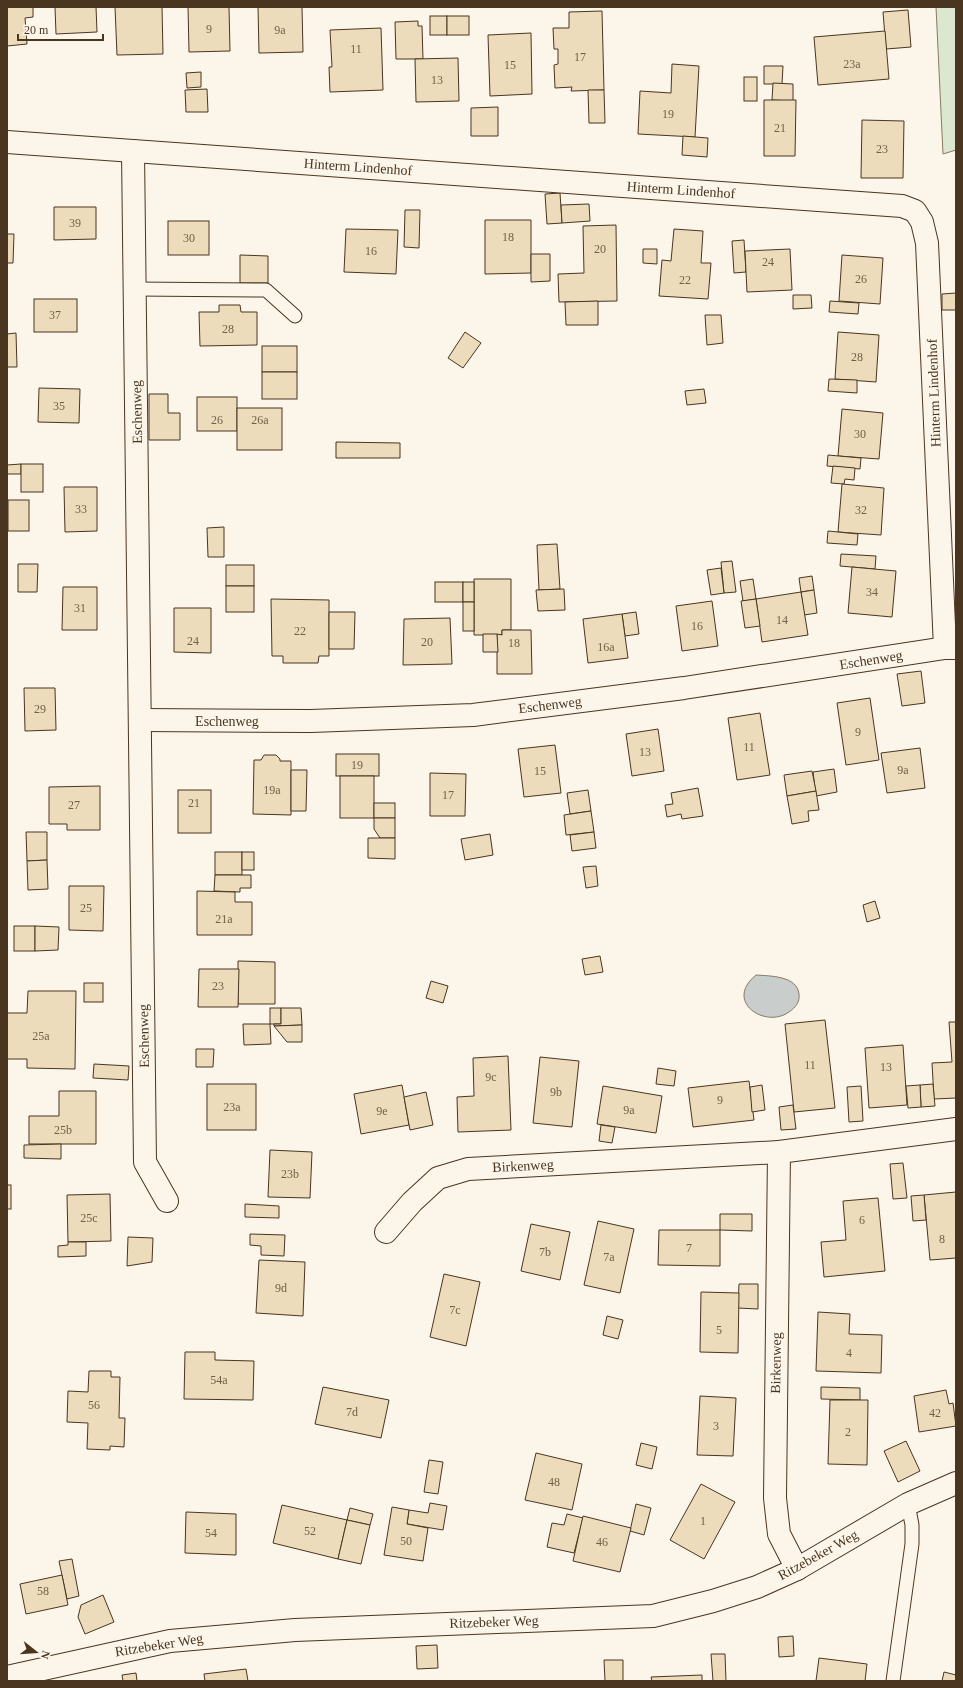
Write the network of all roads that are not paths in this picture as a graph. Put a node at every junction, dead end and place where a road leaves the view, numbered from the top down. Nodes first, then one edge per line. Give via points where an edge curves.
1 (7, 142) edge
2 (133, 151) junction
3 (135, 289) junction
4 (295, 316) dead end
5 (950, 648) edge
6 (140, 720) junction
7 (956, 1128) edge
8 (779, 1152) junction
9 (167, 1201) dead end
10 (386, 1232) dead end
11 (956, 1483) edge
12 (908, 1504) junction
13 (797, 1570) junction
14 (7, 1677) edge
15 (893, 1681) edge

1 - 2 street, Hinterm Lindenhof
2 - 3 street, Eschenweg
2 - 5 street, Hinterm Lindenhof via 902,206 914,211 922,222 927,243
3 - 4 lane via 266,290
3 - 6 street, Eschenweg
5 - 6 street, Eschenweg via 684,688 473,715 310,721
6 - 9 street, Eschenweg via 145,1162
7 - 8 street, Birkenweg
8 - 10 street, Birkenweg via 468,1169 438,1178 412,1202
8 - 13 street, Birkenweg via 775,1498 779,1534
11 - 12 street, Ritzebeker Weg
12 - 13 street, Ritzebeker Weg
12 - 15 lane via 912,1544
13 - 14 street, Ritzebeker Weg via 713,1601 653,1616 295,1630 170,1641

